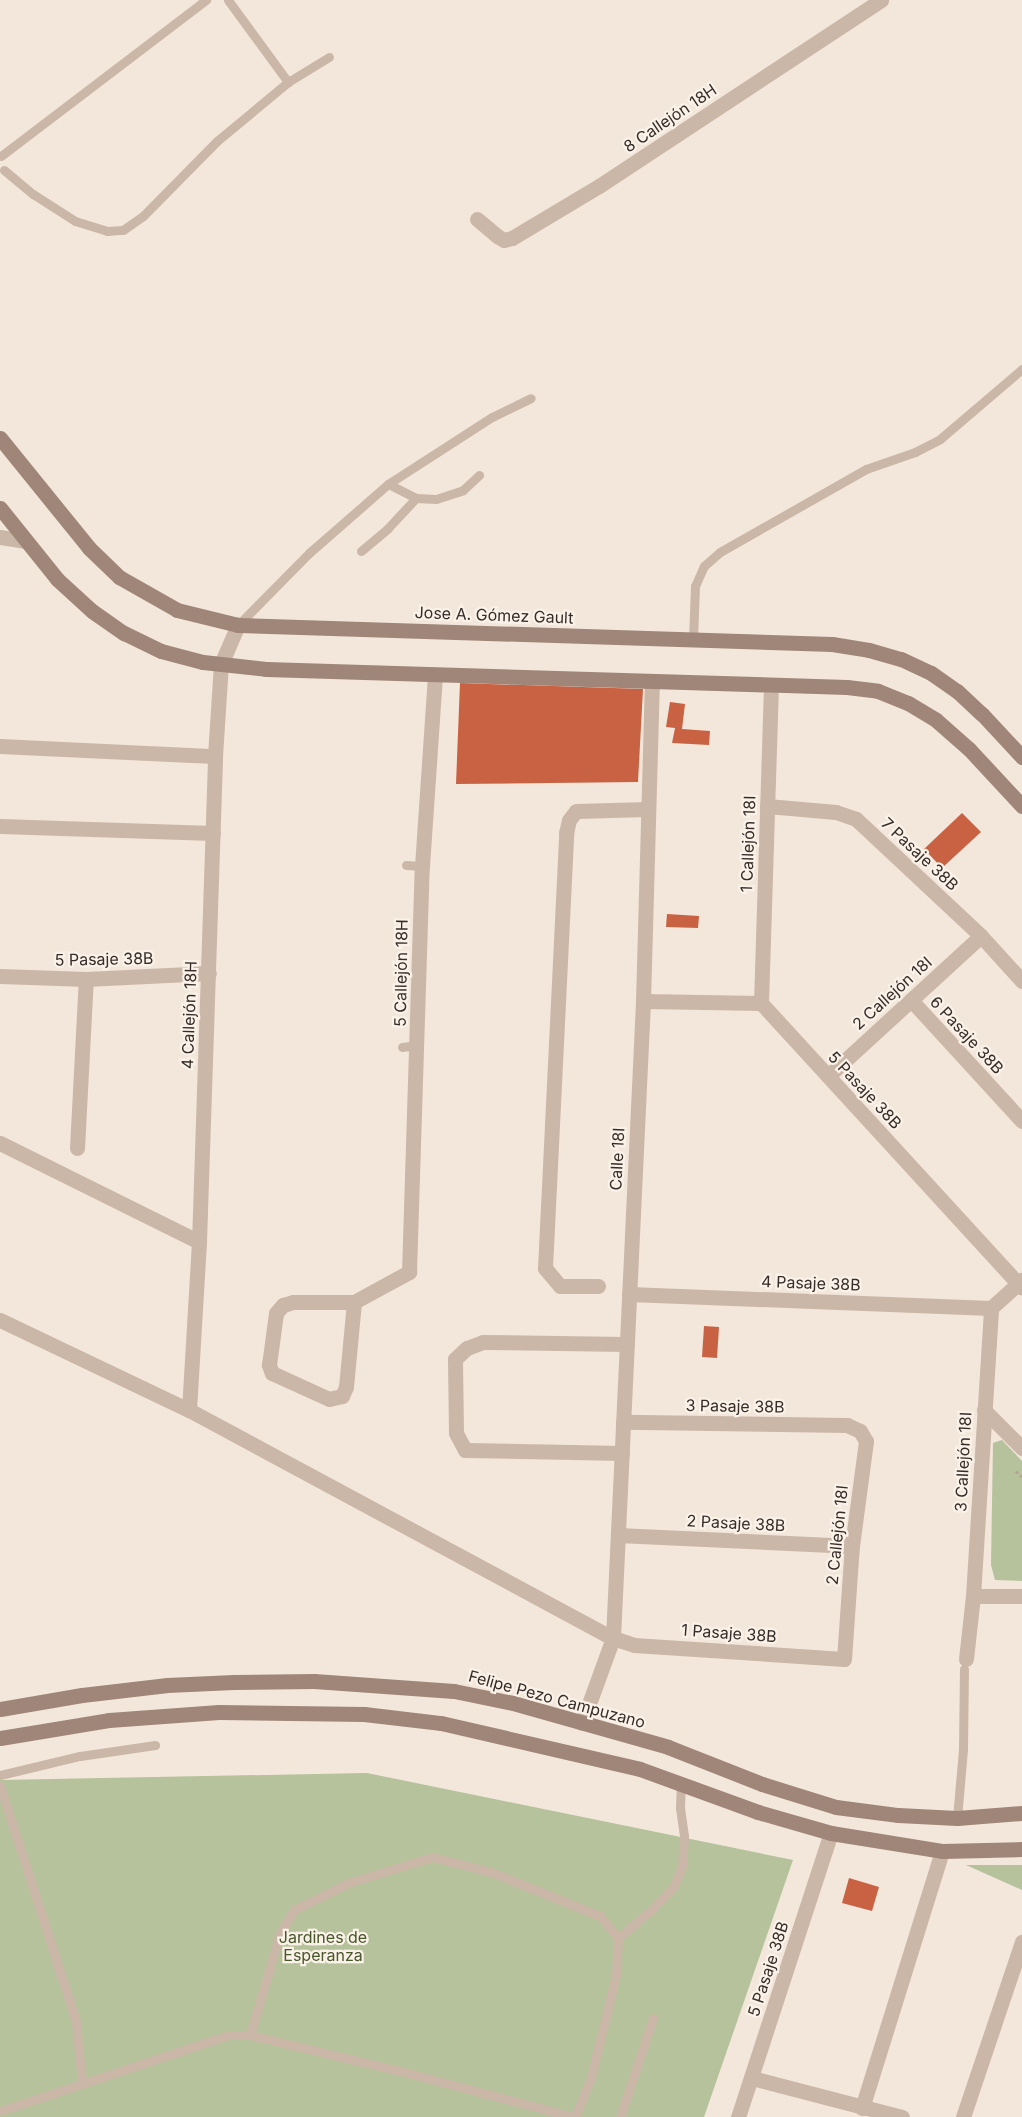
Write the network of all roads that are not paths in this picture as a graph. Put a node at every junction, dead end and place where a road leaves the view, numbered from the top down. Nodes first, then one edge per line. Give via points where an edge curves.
1 (206, 0) edge
2 (228, 0) edge
3 (881, 0) edge
4 (329, 57) dead end
5 (288, 82) junction
6 (1, 156) edge
7 (2, 173) edge
8 (477, 219) dead end
9 (1022, 369) edge
10 (531, 398) dead end
11 (0, 438) edge
12 (478, 475) dead end
13 (388, 484) junction
14 (416, 498) junction
15 (0, 508) edge
16 (0, 537) edge
17 (26, 541) junction
18 (361, 551) dead end
19 (238, 625) junction
20 (693, 640) junction
21 (221, 664) junction
22 (435, 675) junction
23 (652, 682) junction
24 (771, 686) junction
25 (0, 746) edge
26 (214, 756) junction
27 (1022, 757) edge
28 (767, 806) junction
29 (1022, 806) edge
30 (648, 809) junction
31 (0, 826) edge
32 (213, 833) junction
33 (406, 865) dead end
34 (422, 866) junction
35 (981, 936) junction
36 (208, 974) junction
37 (0, 976) edge
38 (86, 979) junction
39 (1022, 981) edge
40 (911, 1000) junction
41 (643, 1001) junction
42 (761, 1003) junction
43 (417, 1045) junction
44 (402, 1047) dead end
45 (828, 1076) junction
46 (1022, 1121) edge
47 (0, 1143) edge
48 (77, 1148) dead end
49 (199, 1242) junction
50 (1021, 1284) edge
51 (598, 1286) dead end
52 (629, 1294) junction
53 (354, 1302) junction
54 (991, 1308) junction
55 (0, 1320) edge
56 (627, 1344) junction
57 (189, 1410) junction
58 (984, 1410) junction
59 (623, 1422) junction
60 (847, 1425) joint
61 (1022, 1448) edge
62 (622, 1453) junction
63 (618, 1535) junction
64 (852, 1546) junction
65 (973, 1596) junction
66 (1022, 1596) edge
67 (613, 1638) junction
68 (844, 1659) joint
69 (965, 1664) joint
70 (0, 1708) edge
71 (582, 1723) junction
72 (0, 1738) edge
73 (155, 1745) dead end
74 (0, 1775) edge
75 (681, 1782) junction
76 (0, 1786) edge
77 (1022, 1813) edge
78 (957, 1818) junction
79 (831, 1833) junction
80 (1022, 1849) edge
81 (942, 1851) junction
82 (618, 1938) junction
83 (1022, 1942) edge
84 (652, 2018) dead end
85 (250, 2035) junction
86 (752, 2078) junction
87 (82, 2084) junction
88 (862, 2108) junction
89 (0, 2112) edge
90 (574, 2117) edge
91 (620, 2117) edge
92 (738, 2117) edge
93 (902, 2117) edge
94 (963, 2117) edge

1 - 6 lane
2 - 5 lane
3 - 8 street, 8 Callejón 18H via 599,186 513,238 504,240 496,236
4 - 5 lane
5 - 7 lane via 217,141 143,216 123,230 107,231 75,221
6 - 7 lane
9 - 20 lane via 940,438 866,470 720,552 704,566 695,586
10 - 13 lane via 492,417
11 - 19 main road, Jose A. Gómez Gault via 89,548 119,577 177,610
12 - 14 lane via 464,490 436,499
13 - 14 lane
13 - 19 lane via 309,553
14 - 18 lane
15 - 17 main road
16 - 17 street
17 - 21 main road via 57,579 124,633 161,651
19 - 20 main road, Jose A. Gómez Gault
19 - 21 street, 4 Callejón 18H
20 - 27 main road, Jose A. Gómez Gault via 832,644 901,659 957,691
21 - 22 main road
21 - 26 street, 4 Callejón 18H
22 - 23 main road
22 - 34 street, 5 Callejón 18H
23 - 24 main road
23 - 30 street, Calle 18I
24 - 28 street, 1 Callejón 18I
24 - 29 main road via 847,687 878,691 908,703 960,741
25 - 26 street
26 - 32 street, 4 Callejón 18H
28 - 35 street, 7 Pasaje 38B via 836,812 856,819
28 - 42 street, 1 Callejón 18I
30 - 41 street, Calle 18I
30 - 51 street via 576,811 569,819 566,833 545,1268 560,1286
31 - 32 street
32 - 36 street, 4 Callejón 18H
33 - 34 lane
34 - 43 street, 5 Callejón 18H
35 - 39 street, 7 Pasaje 38B
35 - 40 street, 2 Callejón 18I
36 - 38 street, 5 Pasaje 38B
36 - 49 street, 4 Callejón 18H
37 - 38 street, 5 Pasaje 38B
38 - 48 street
40 - 45 street, 2 Callejón 18I
40 - 46 street, 6 Pasaje 38B
41 - 42 street
41 - 52 street, Calle 18I
42 - 45 street, 5 Pasaje 38B
43 - 44 lane
43 - 53 street, 5 Callejón 18H via 409,1272
45 - 50 street, 5 Pasaje 38B
47 - 49 street
49 - 57 street, 4 Callejón 18H
50 - 54 street
52 - 54 street, 4 Pasaje 38B
52 - 56 street, Calle 18I
53 - 53 street via 283,1305 276,1313 269,1365 272,1372 328,1399 342,1396
54 - 58 street, 3 Callejón 18I
55 - 57 street, 1 Pasaje 38B
56 - 59 street, Calle 18I
56 - 62 street via 483,1342 467,1348 455,1359 456,1433 465,1450
57 - 67 street, 1 Pasaje 38B
58 - 61 street
58 - 65 street, 3 Callejón 18I
59 - 60 street, 3 Pasaje 38B
59 - 62 street, Calle 18I
60 - 64 street, 2 Callejón 18I via 860,1431 866,1441
62 - 63 street, Calle 18I
63 - 64 street, 2 Pasaje 38B
63 - 67 street, Calle 18I
64 - 68 street, 2 Callejón 18I
65 - 66 street
65 - 69 street, 3 Callejón 18I
67 - 68 street, 1 Pasaje 38B via 634,1645
67 - 71 street, Calle 18I
69 - 78 lane
70 - 71 main road, Felipe Pezo Campuzano via 167,1684 314,1681 454,1691 513,1702
71 - 78 main road, Felipe Pezo Campuzano via 668,1747 762,1784 836,1807
72 - 75 main road via 109,1720 219,1712 364,1714 521,1740
73 - 74 lane via 80,1756
75 - 79 main road via 758,1812
75 - 82 lane via 682,1866 674,1886
76 - 87 lane via 76,2022
77 - 78 main road, Felipe Pezo Campuzano
79 - 81 main road
79 - 86 street, 5 Pasaje 38B
80 - 81 main road
81 - 88 street
82 - 85 lane via 600,1916 491,1872 432,1857 348,1883 294,1910 280,1933
82 - 90 lane via 616,1975 591,2076
83 - 94 street
84 - 91 lane
85 - 87 lane via 228,2035
85 - 90 lane
86 - 88 street
86 - 92 street, 5 Pasaje 38B
87 - 89 lane
88 - 93 street

